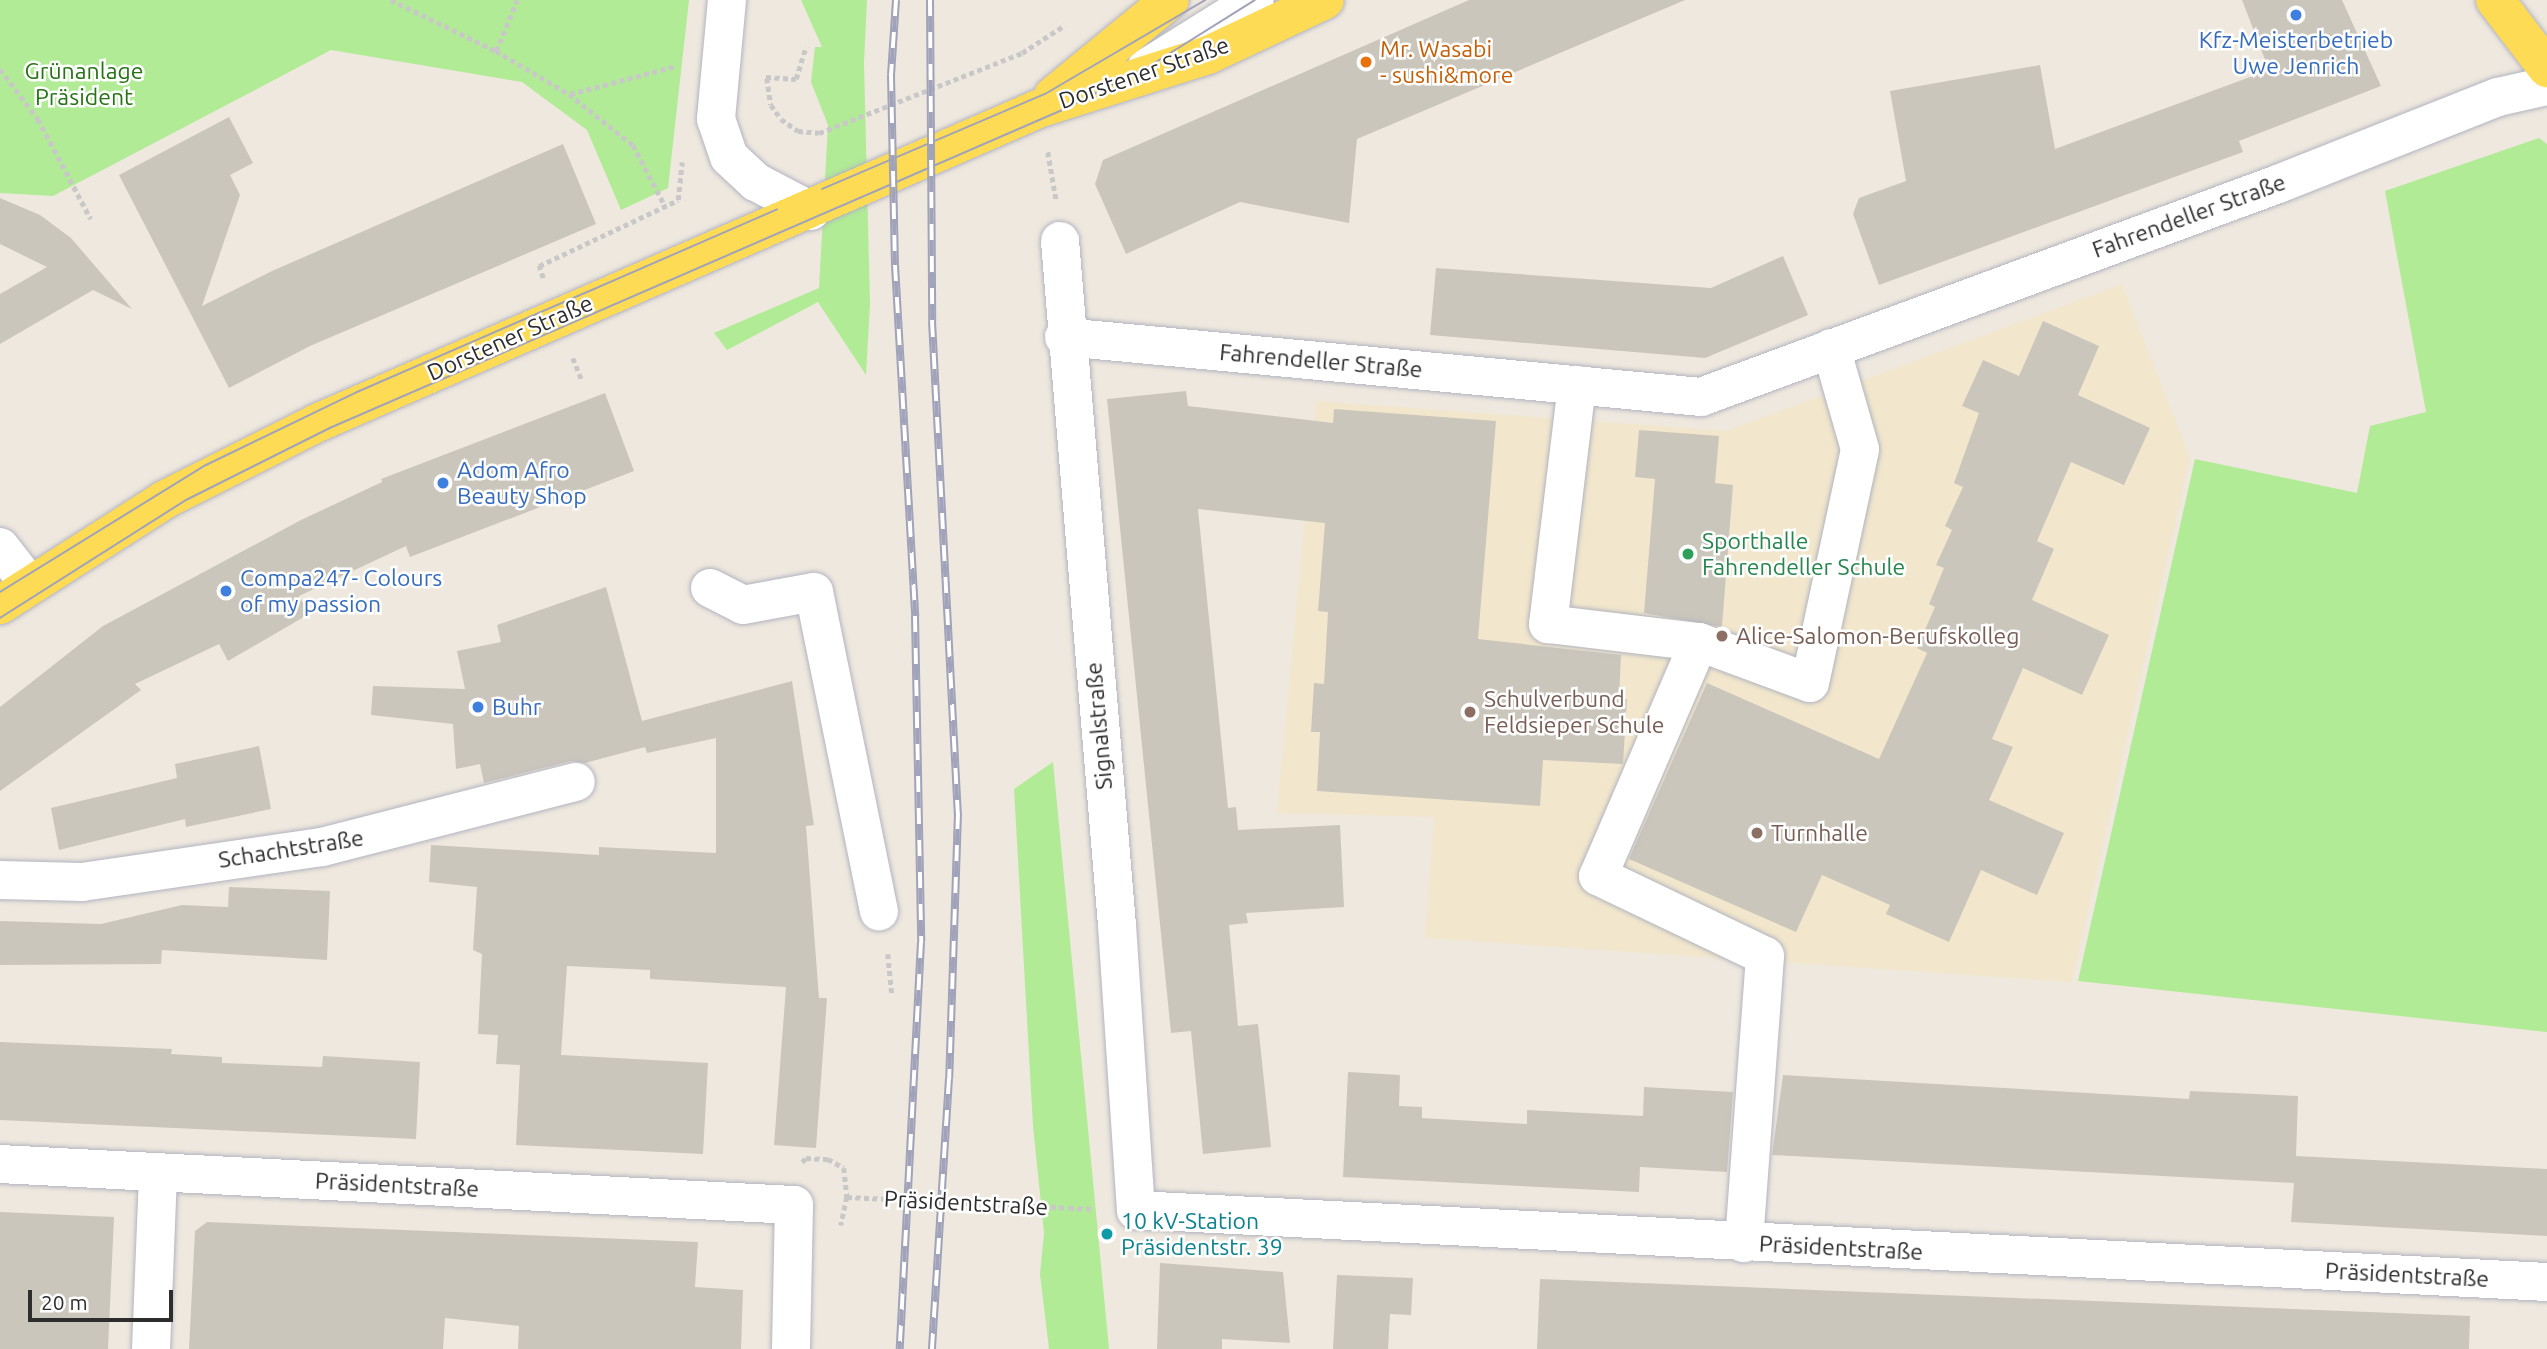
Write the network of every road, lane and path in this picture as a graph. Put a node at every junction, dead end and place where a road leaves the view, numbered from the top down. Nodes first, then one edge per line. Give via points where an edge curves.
1 (391, 0) edge
2 (517, 0) edge
3 (727, 0) edge
4 (1170, 0) edge
5 (1205, 0) edge
6 (1255, 0) edge
7 (1325, 0) edge
8 (2495, 0) edge
9 (1072, 19) dead end
10 (806, 46) dead end
11 (496, 51) junction
12 (719, 67) junction
13 (2547, 68) edge
14 (0, 69) edge
15 (663, 69) dead end
16 (766, 77) junction
17 (1075, 79) junction
18 (1116, 84) junction
19 (2547, 86) edge
20 (569, 94) junction
21 (1038, 109) junction
22 (684, 149) dead end
23 (665, 206) junction
24 (811, 211) junction
25 (91, 219) dead end
26 (1060, 241) joint
27 (539, 266) dead end
28 (1065, 337) junction
29 (1831, 348) junction
30 (1577, 385) junction
31 (0, 547) edge
32 (709, 588) dead end
33 (15, 595) edge
34 (1699, 642) junction
35 (576, 782) dead end
36 (0, 880) edge
37 (878, 911) dead end
38 (806, 1158) dead end
39 (0, 1164) edge
40 (158, 1173) junction
41 (1069, 1208) dead end
42 (1136, 1210) joint
43 (1744, 1243) junction
44 (2547, 1282) edge
45 (151, 1349) edge
46 (791, 1349) edge

1 - 11 path
2 - 11 path
3 - 12 street
4 - 17 main road, Dorstener Straße
5 - 17 street
6 - 18 street
7 - 18 main road, Dorstener Straße via 1208,55
8 - 13 main road
9 - 16 path via 1022,53 819,133 798,131 781,120 771,105
10 - 16 path via 796,79
11 - 20 path
12 - 16 path
12 - 24 street via 716,119 729,157 756,181
14 - 25 path via 38,119
15 - 20 path
17 - 21 main road, Dorstener Straße
18 - 21 main road, Dorstener Straße
19 - 29 street, Fahrendeller Straße via 2498,97
20 - 23 path via 633,145
21 - 24 main road, Dorstener Straße
21 - 26 path via 1053,175
22 - 23 path via 678,200
23 - 27 path
24 - 33 main road, Dorstener Straße via 576,309 222,467
26 - 28 street, Signalstraße
28 - 30 street, Fahrendeller Straße
28 - 42 street, Signalstraße via 1117,925
29 - 30 street, Fahrendeller Straße via 1701,397
29 - 34 street via 1860,449 1810,683
30 - 34 street via 1548,624
31 - 33 street
32 - 37 street via 743,605 814,592
34 - 43 street via 1598,876 1765,956
35 - 36 street, Schachtstraße via 322,848 82,882
38 - 41 path, Präsidentstraße, bridge via 828,1159 844,1168 847,1197
39 - 40 street, Präsidentstraße
40 - 45 street
40 - 46 street, Präsidentstraße via 794,1205
42 - 43 street, Präsidentstraße
43 - 44 street, Präsidentstraße

